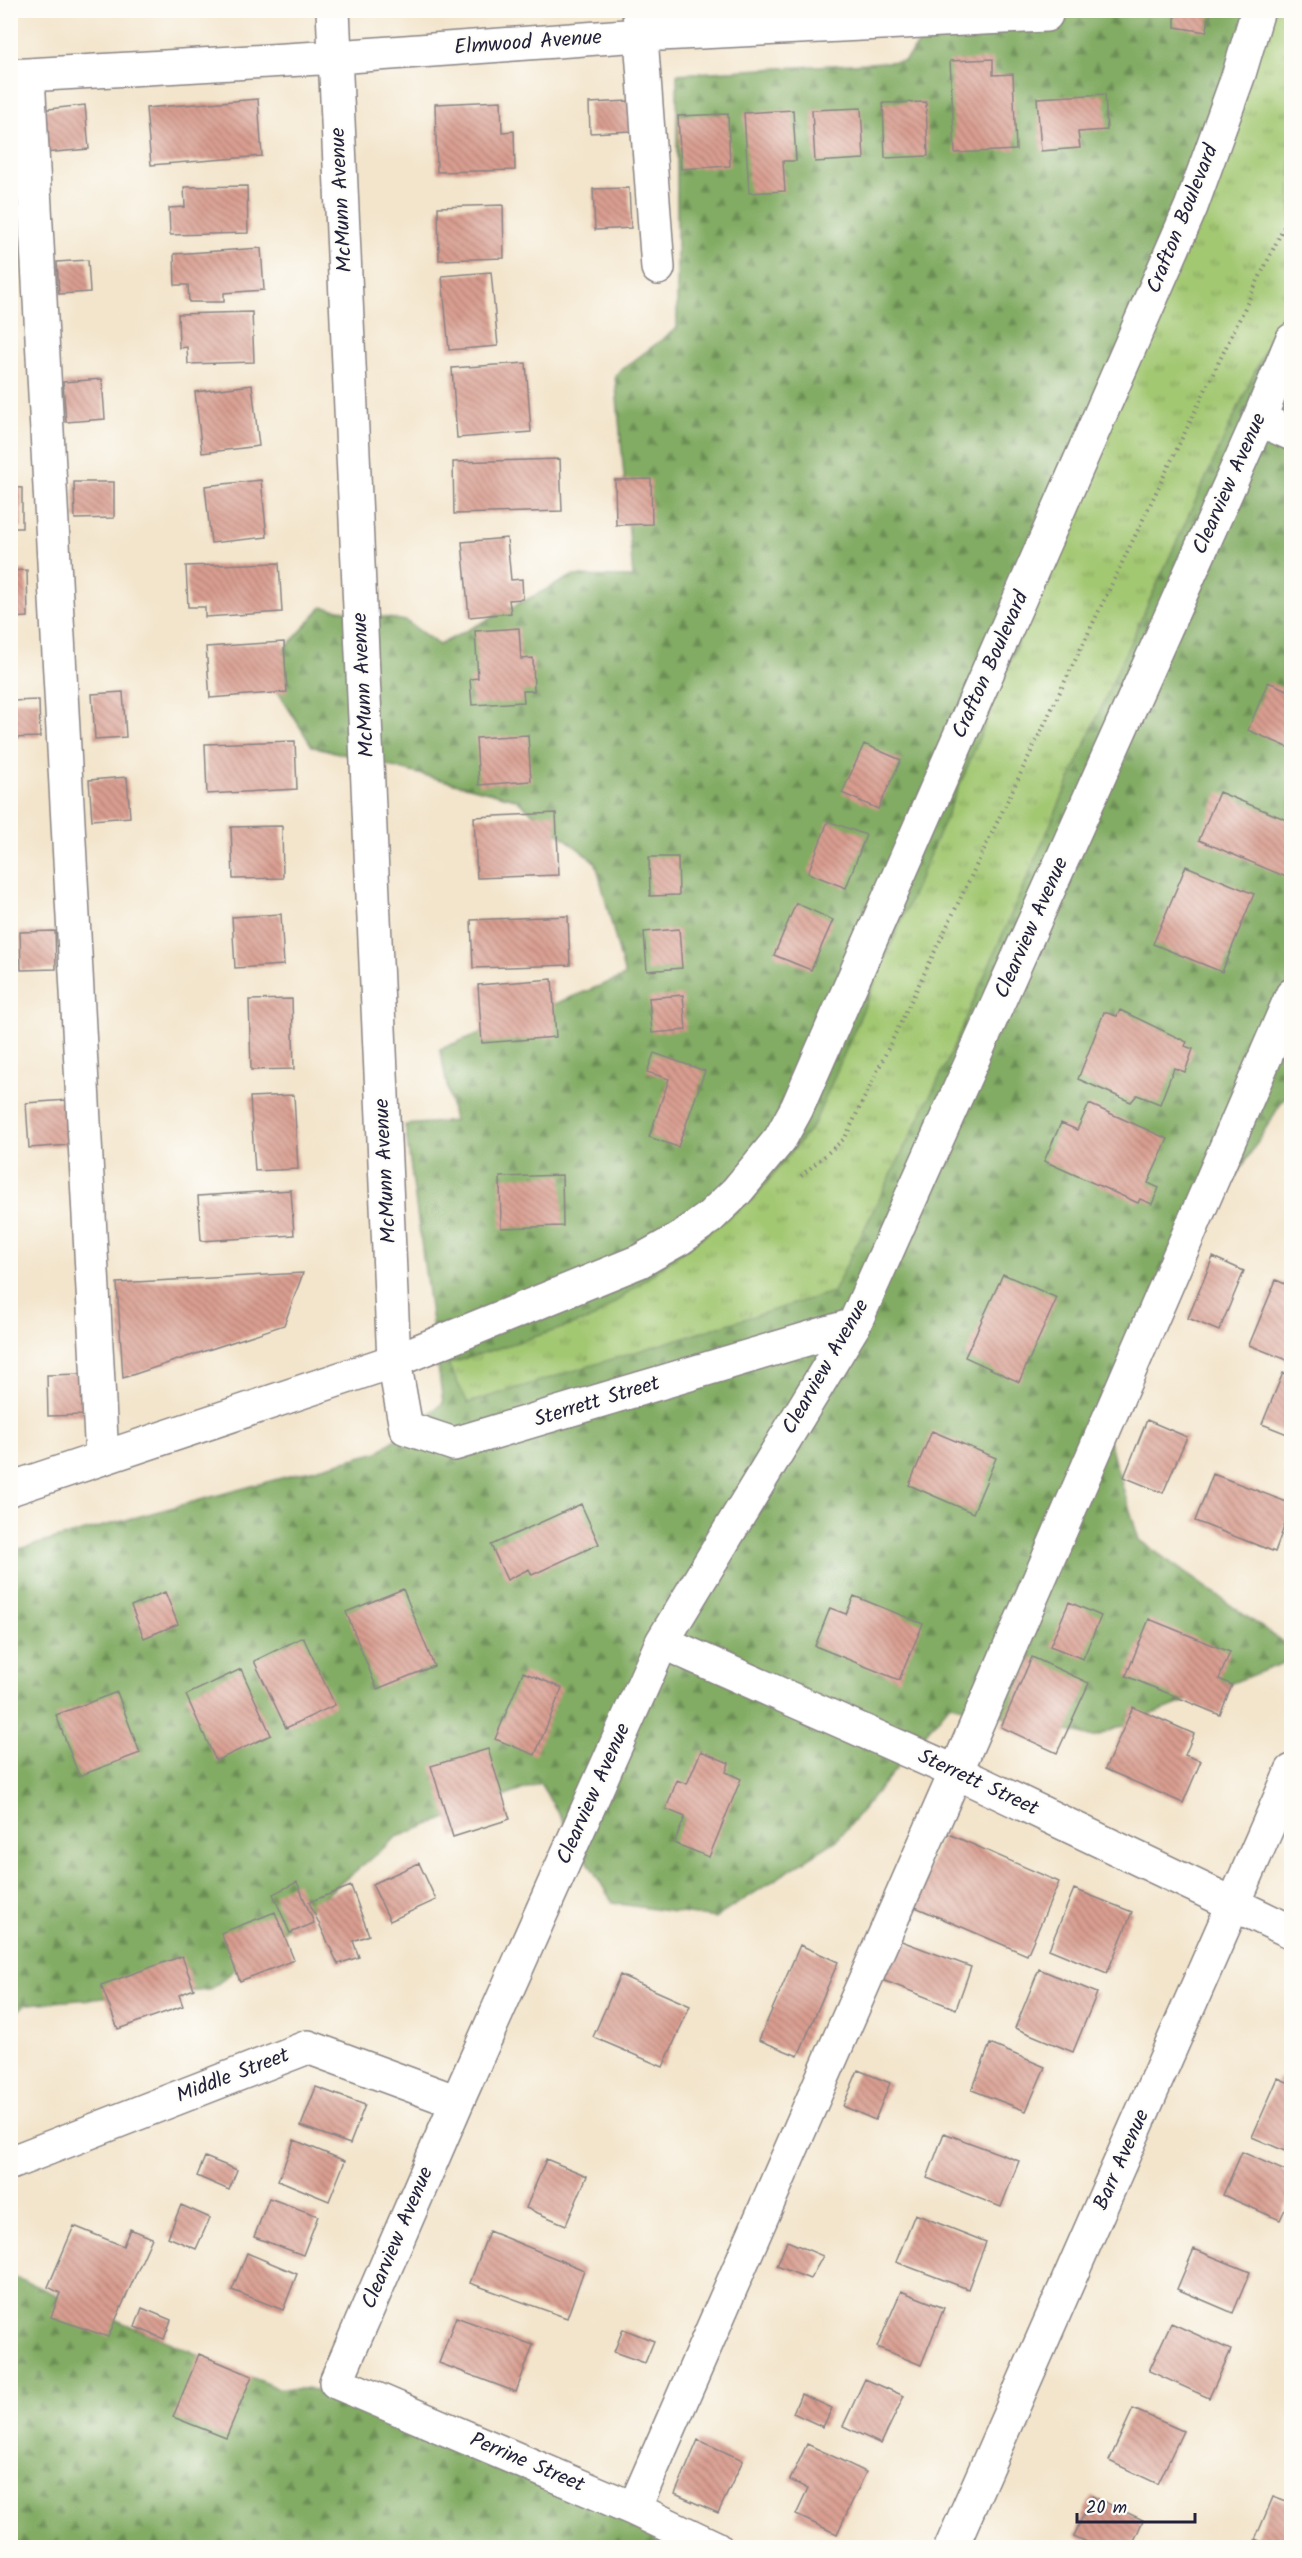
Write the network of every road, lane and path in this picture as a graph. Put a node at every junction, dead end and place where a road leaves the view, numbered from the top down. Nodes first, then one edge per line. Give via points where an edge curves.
1 (333, 10) edge
2 (1258, 10) edge
3 (1046, 15) dead end
4 (639, 23) edge
5 (336, 57) junction
6 (19, 76) edge
7 (1292, 210) edge
8 (658, 268) dead end
9 (1292, 340) edge
10 (1259, 419) junction
11 (1292, 434) edge
12 (1292, 996) edge
13 (800, 1177) dead end
14 (854, 1325) junction
15 (394, 1360) junction
16 (102, 1458) junction
17 (10, 1489) edge
18 (662, 1642) junction
19 (956, 1772) junction
20 (1292, 1772) edge
21 (1234, 1903) junction
22 (1292, 1932) edge
23 (457, 2102) junction
24 (10, 2163) edge
25 (336, 2382) joint
26 (634, 2509) junction
27 (716, 2547) edge
28 (951, 2547) edge

1 - 5 street, McMunn Avenue
2 - 15 street, Crafton Boulevard via 1191,207 797,1108 780,1138 736,1192 679,1239 639,1261
3 - 4 street, Elmwood Avenue
4 - 5 street, Elmwood Avenue
4 - 8 street
5 - 6 street, Elmwood Avenue
5 - 15 street, McMunn Avenue
6 - 16 street
7 - 13 path via 845,1138
9 - 10 street, Clearview Avenue
10 - 11 street
10 - 14 street, Clearview Avenue
12 - 19 street
14 - 15 street, Sterrett Street via 454,1444 406,1428
14 - 18 street, Clearview Avenue
15 - 16 street, Crafton Boulevard
16 - 17 street, Crafton Boulevard
18 - 19 street, Sterrett Street
18 - 23 street, Clearview Avenue
19 - 21 street, Sterrett Street
19 - 26 street
20 - 21 street, Barr Avenue
21 - 22 street, Sterrett Street
21 - 28 street, Barr Avenue
23 - 24 street, Middle Street via 308,2047
23 - 25 street, Clearview Avenue
25 - 26 street, Perrine Street
26 - 27 street, Perrine Street

